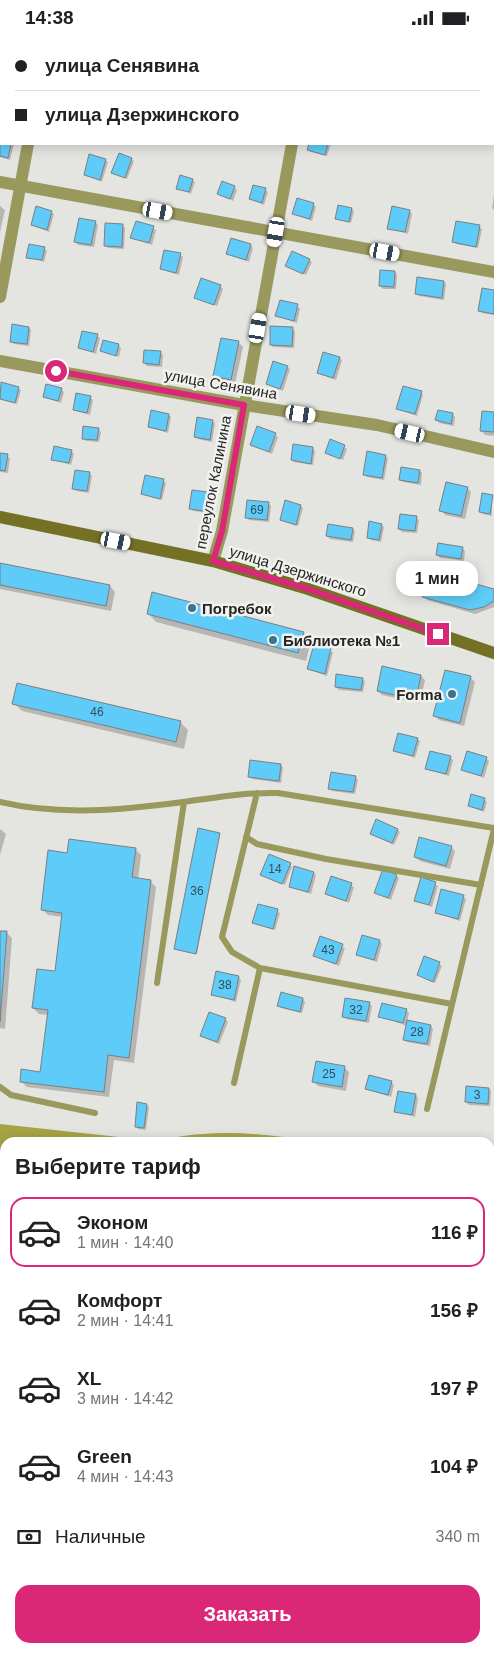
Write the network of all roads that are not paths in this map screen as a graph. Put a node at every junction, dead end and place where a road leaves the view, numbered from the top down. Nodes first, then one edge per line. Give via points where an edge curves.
1 (28, 145) edge
2 (292, 145) edge
3 (0, 182) edge
4 (20, 186) junction
5 (276, 232) junction
6 (494, 272) edge
7 (0, 297) edge
8 (0, 361) edge
9 (244, 405) junction
10 (494, 452) edge
11 (0, 517) edge
12 (213, 561) junction
13 (494, 653) edge
14 (257, 793) junction
15 (0, 802) edge
16 (184, 802) junction
17 (494, 828) edge
18 (246, 837) junction
19 (480, 885) junction
20 (260, 968) junction
21 (157, 983) dead end
22 (452, 1004) junction
23 (234, 1083) dead end
24 (0, 1087) edge
25 (427, 1109) dead end
26 (95, 1113) dead end

1 - 4 street
2 - 5 street, переулок Калинина
3 - 4 street
4 - 5 street
4 - 7 street
5 - 6 street
5 - 9 street, переулок Калинина
8 - 9 street, улица Сенявина
9 - 10 street, улица Сенявина via 377,425
9 - 12 street, переулок Калинина via 222,531
11 - 12 main road, улица Дзержинского
12 - 13 main road, улица Дзержинского via 308,589
14 - 16 lane
14 - 17 lane via 278,793
14 - 18 lane
15 - 16 lane via 32,809 130,809
16 - 21 lane
17 - 19 lane
18 - 19 lane via 257,844 326,859
18 - 20 lane via 222,937 232,952
19 - 22 lane
20 - 22 lane
20 - 23 lane
22 - 25 lane
24 - 26 lane via 11,1095

